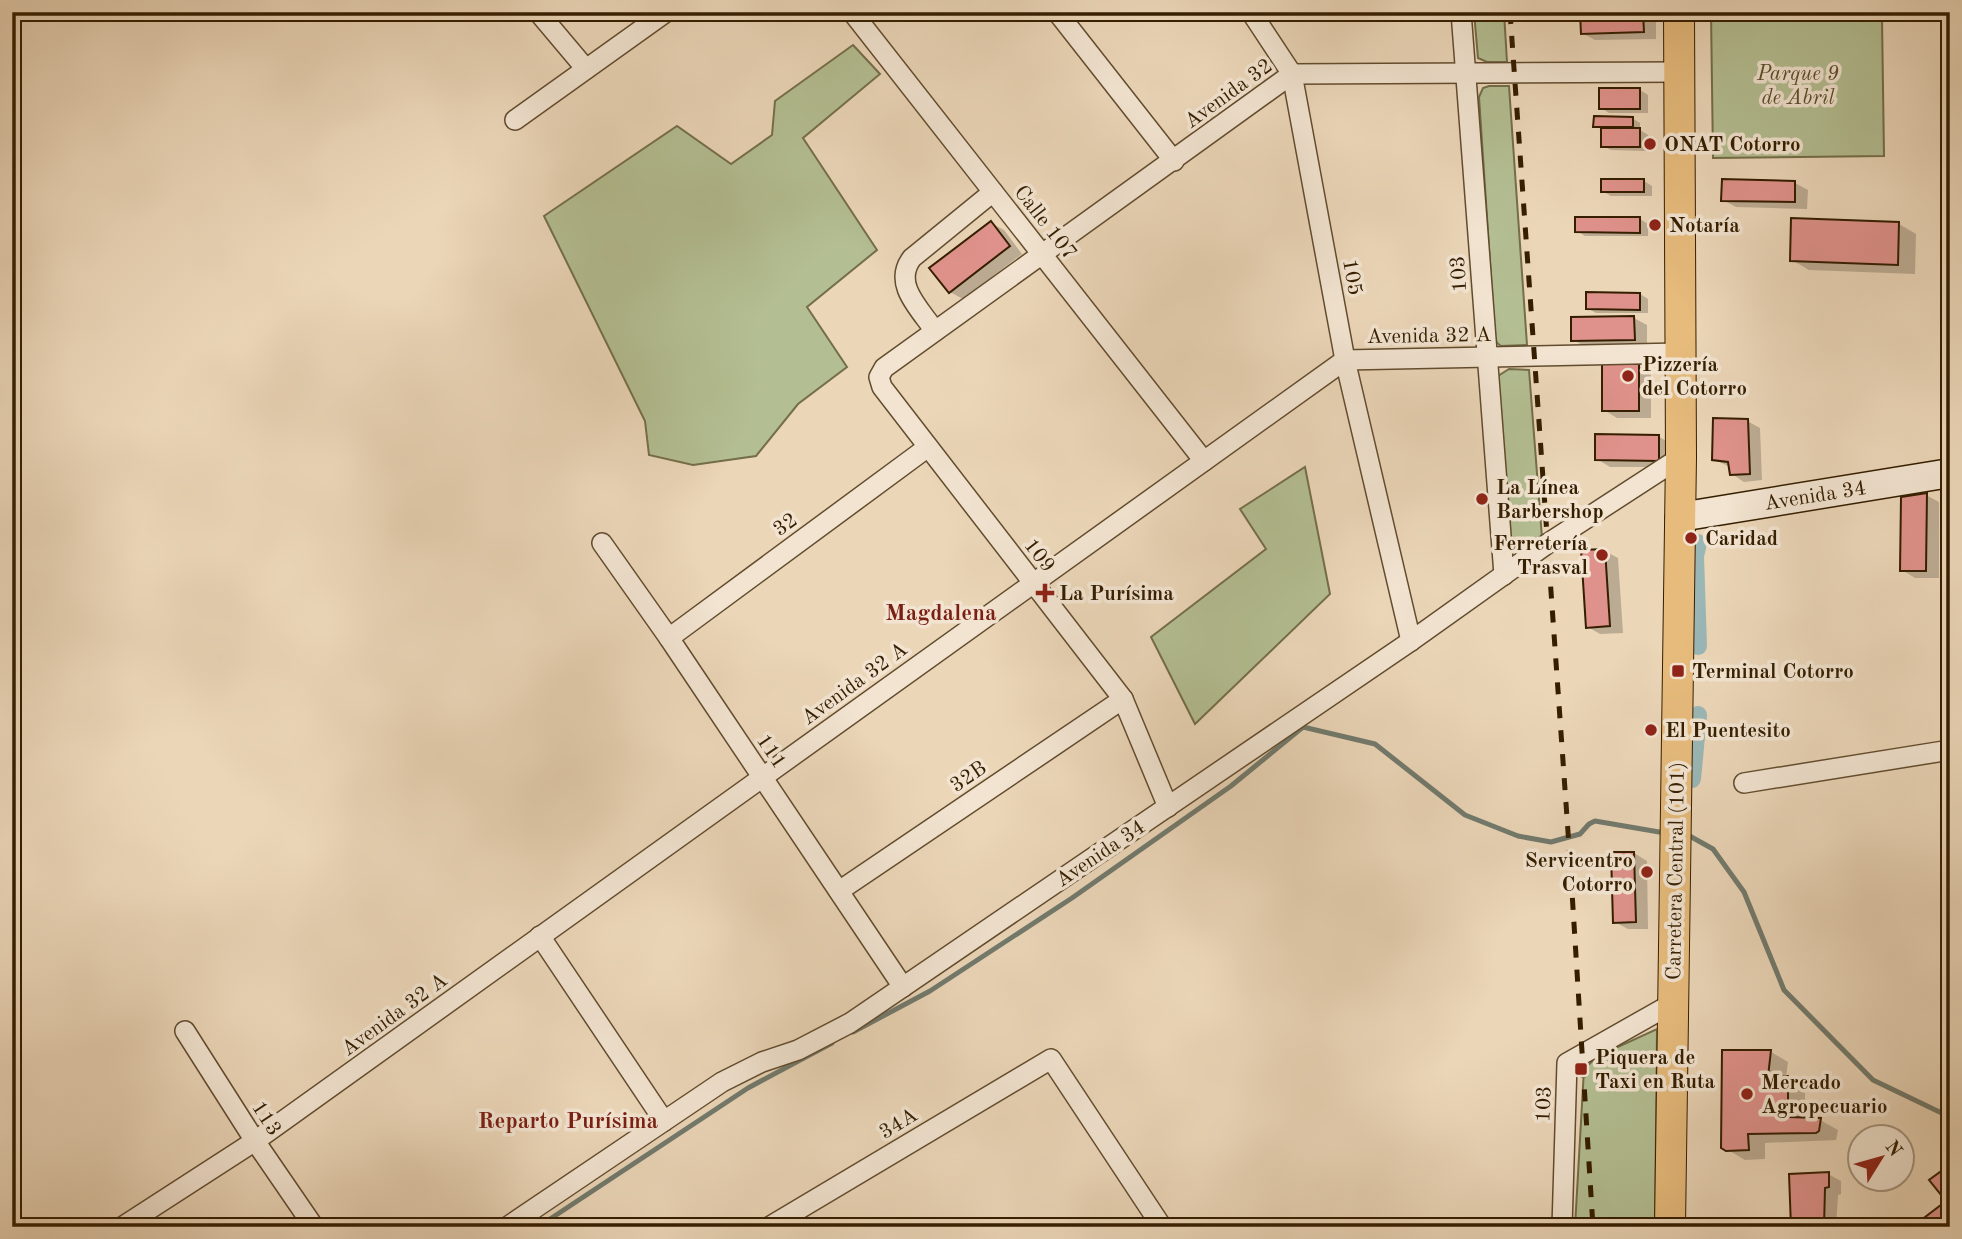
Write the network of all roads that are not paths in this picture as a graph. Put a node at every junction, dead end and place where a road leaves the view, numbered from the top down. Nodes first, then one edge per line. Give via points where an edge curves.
1 (538, 12) edge
2 (666, 12) edge
3 (852, 12) edge
4 (1058, 12) edge
5 (1251, 12) edge
6 (1461, 12) edge
7 (1679, 12) edge
8 (586, 69) junction
9 (1465, 72) junction
10 (1679, 72) junction
11 (1292, 74) junction
12 (514, 120) dead end
13 (1174, 161) junction
14 (993, 192) junction
15 (1042, 254) junction
16 (935, 331) junction
17 (1680, 353) junction
18 (1487, 357) junction
19 (1345, 360) junction
20 (879, 377) joint
21 (928, 447) junction
22 (1681, 457) junction
23 (1204, 461) junction
24 (1950, 473) edge
25 (1680, 517) junction
26 (602, 543) dead end
27 (1504, 575) junction
28 (1034, 583) junction
29 (668, 638) junction
30 (1411, 641) junction
31 (1123, 699) junction
32 (1950, 750) edge
33 (762, 777) junction
34 (1744, 783) dead end
35 (1168, 807) junction
36 (839, 891) junction
37 (540, 936) junction
38 (903, 987) junction
39 (1673, 1003) junction
40 (186, 1031) dead end
41 (664, 1121) junction
42 (255, 1141) junction
43 (1157, 1225) edge
44 (122, 1227) edge
45 (314, 1227) edge
46 (507, 1227) edge
47 (769, 1227) edge
48 (1562, 1227) edge
49 (1670, 1227) edge

1 - 8 street
2 - 8 street
3 - 14 street, Calle 107
4 - 13 street
5 - 11 street, 105
6 - 9 street, 103
7 - 10 main road, Carretera Central (101)
8 - 12 street
9 - 10 street, Avenida 32
9 - 11 street, Avenida 32
9 - 18 street, 103
10 - 17 main road, Carretera Central (101)
11 - 13 street, Avenida 32
11 - 19 street, 105
13 - 15 street, Avenida 32
14 - 15 street, Calle 107
14 - 16 street via 904,267 907,290
15 - 16 street, Avenida 32
15 - 23 street, Calle 107
16 - 20 street, Avenida 32 via 884,368
17 - 18 street, Avenida 32 A
17 - 22 main road, Carretera Central (101)
18 - 19 street, Avenida 32 A
18 - 27 street, 103
19 - 23 street, Avenida 32 A
19 - 30 street, 105
20 - 21 street, 109
21 - 28 street, 109
21 - 29 street, 32
22 - 25 main road, Carretera Central (101)
22 - 27 street, Avenida 34
23 - 28 street, Avenida 32 A
24 - 25 street, Avenida 34
25 - 39 main road, Carretera Central (101)
26 - 29 street, 111
27 - 30 street, Avenida 34
28 - 31 street, 109
28 - 33 street, Avenida 32 A
29 - 33 street, 111
30 - 35 street, Avenida 34
31 - 35 street, 109
31 - 36 street, 32B
32 - 34 street
33 - 36 street, 111
33 - 37 street, Avenida 32 A
35 - 38 street, Avenida 34
36 - 38 street, 111
37 - 41 street
37 - 42 street, Avenida 32 A
38 - 41 street, Avenida 34 via 799,1050 722,1082
39 - 48 street, 103 via 1567,1063
39 - 49 main road, Carretera Central (101)
40 - 42 street, 113
41 - 46 street, Avenida 34
42 - 44 street, Avenida 32 A
42 - 45 street, 113
43 - 47 street, 34A via 1051,1059

